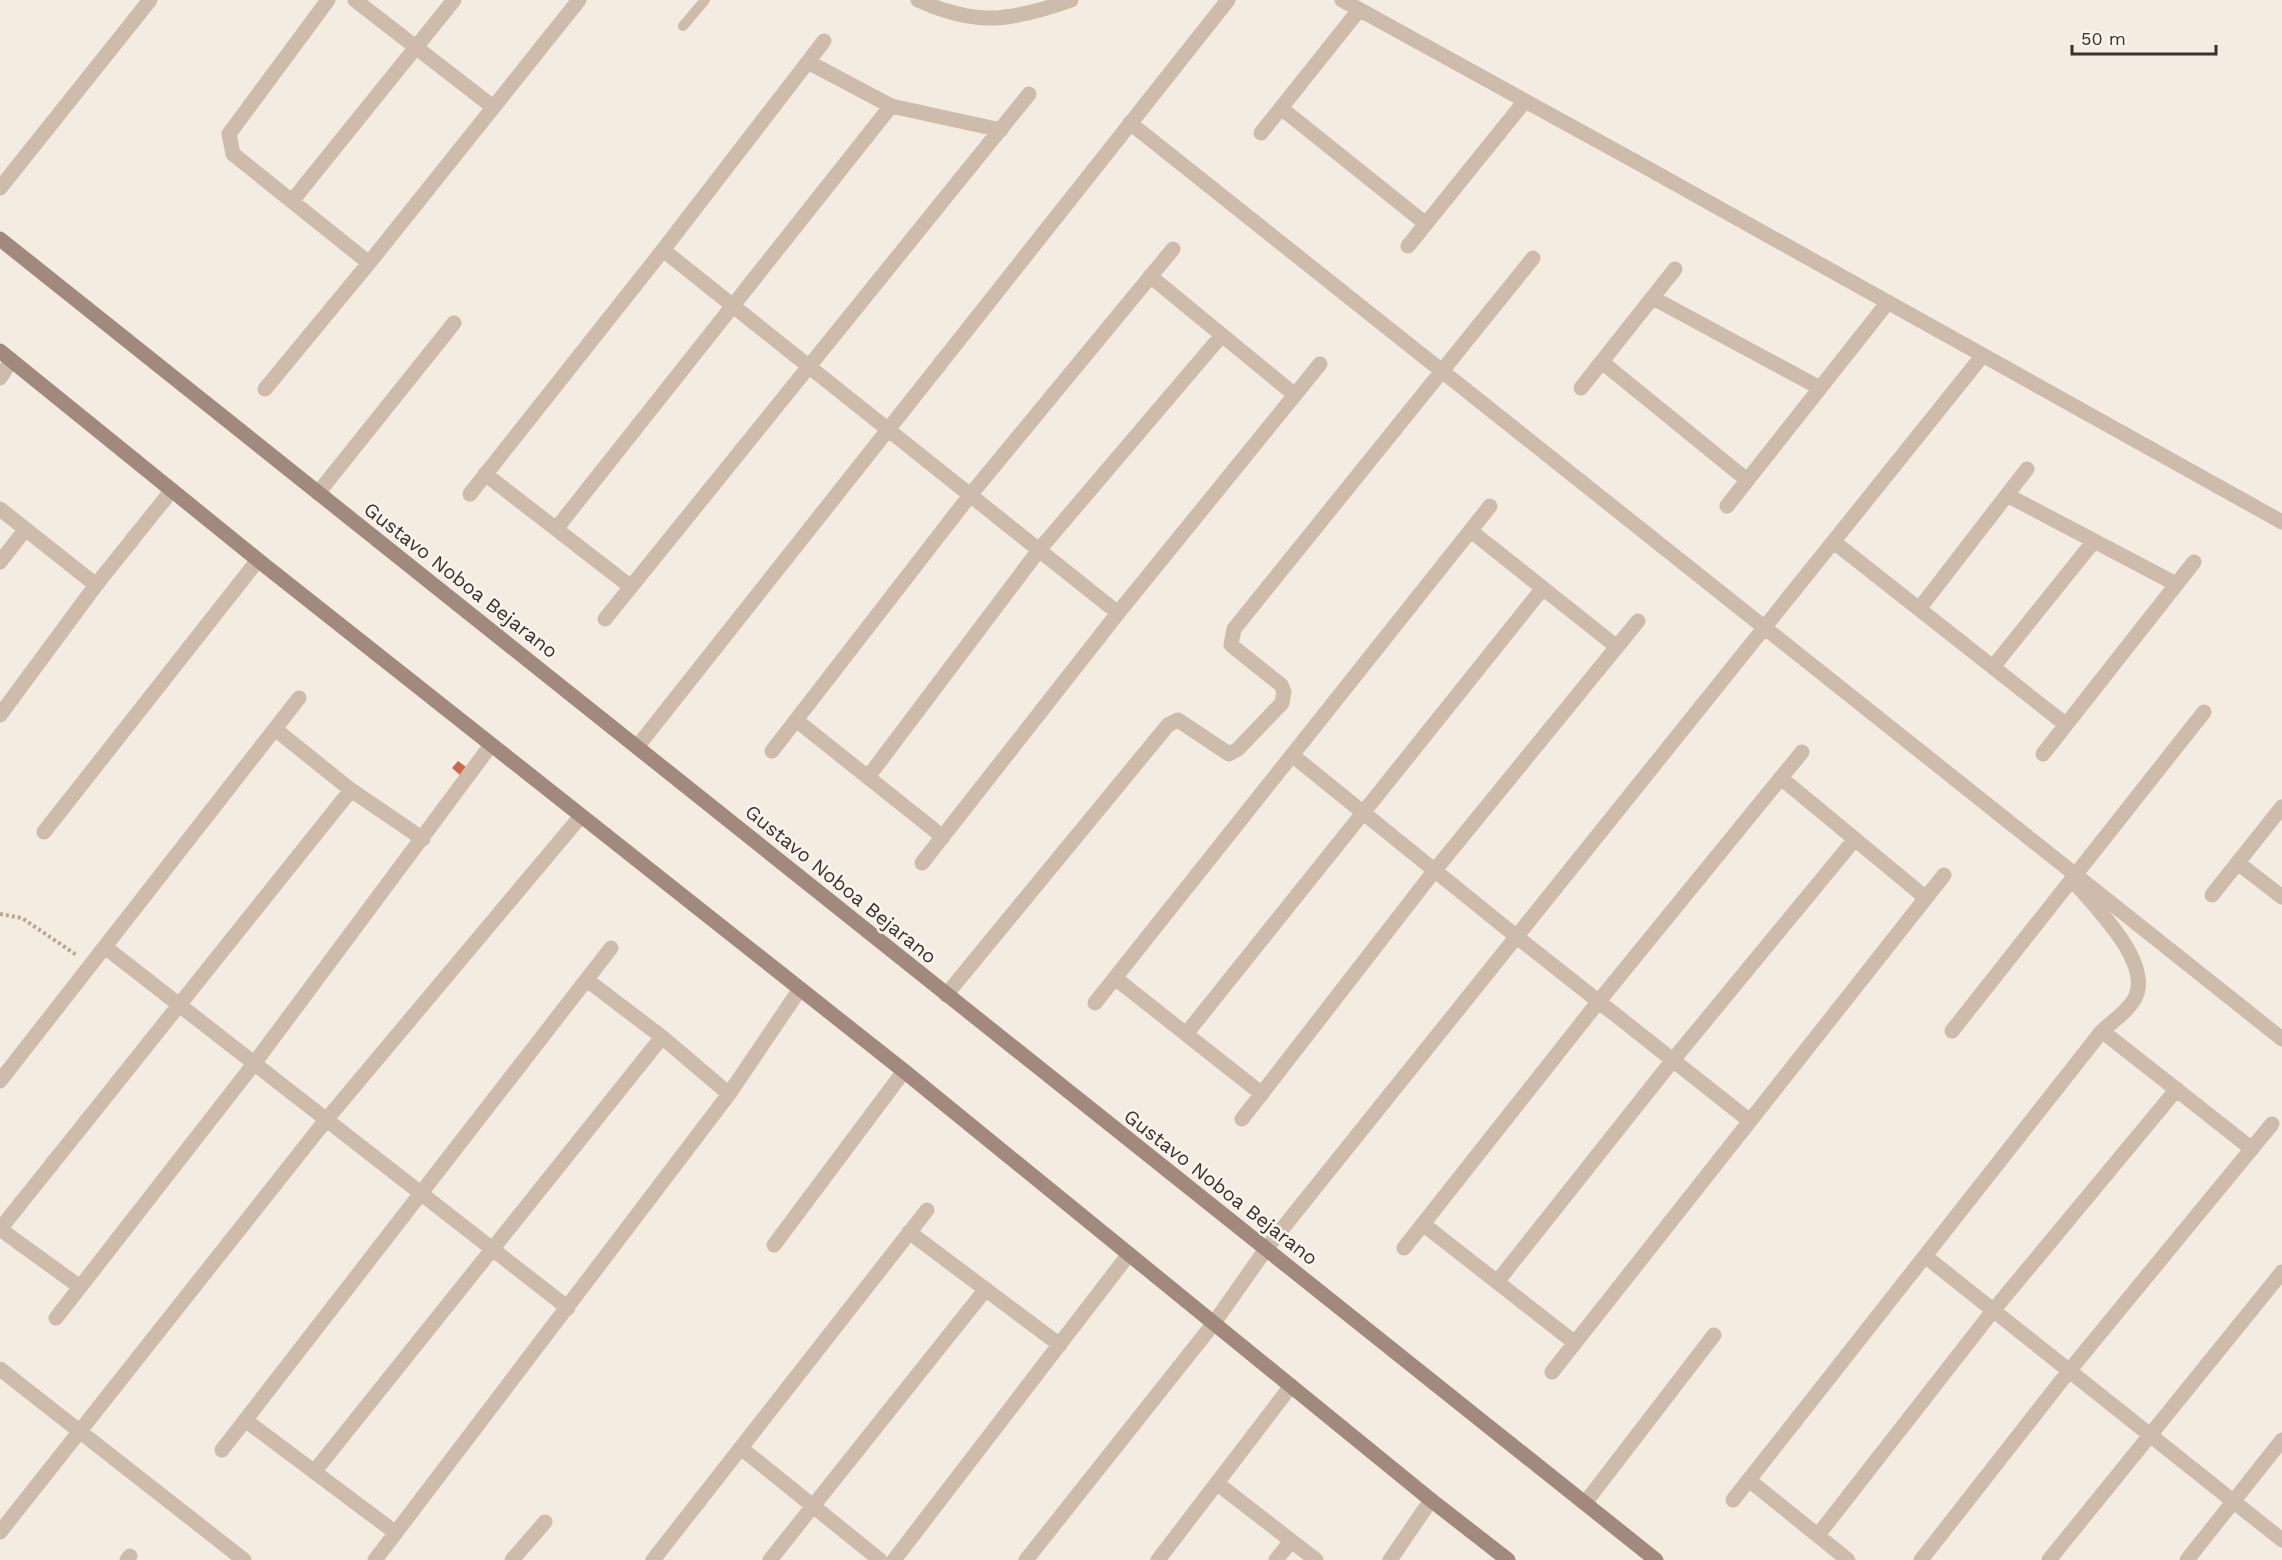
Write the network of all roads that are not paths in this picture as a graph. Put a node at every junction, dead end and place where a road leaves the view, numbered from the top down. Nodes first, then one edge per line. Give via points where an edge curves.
1 (150, 0) edge
2 (328, 0) edge
3 (355, 0) edge
4 (454, 0) edge
5 (579, 0) edge
6 (705, 0) edge
7 (918, 0) edge
8 (1071, 0) edge
9 (1228, 0) edge
10 (1342, 0) edge
11 (1359, 10) junction
12 (683, 26) dead end
13 (824, 41) dead end
14 (416, 48) junction
15 (808, 62) junction
16 (1029, 94) dead end
17 (1525, 101) junction
18 (891, 106) junction
19 (494, 107) junction
20 (1281, 108) junction
21 (1130, 123) junction
22 (1000, 130) junction
23 (1261, 133) dead end
24 (0, 188) edge
25 (292, 201) junction
26 (1426, 224) junction
27 (0, 239) edge
28 (1408, 246) dead end
29 (1173, 249) dead end
30 (663, 250) junction
31 (1533, 258) dead end
32 (369, 263) junction
33 (1675, 269) dead end
34 (1150, 276) junction
35 (1653, 298) junction
36 (1888, 302) junction
37 (733, 305) junction
38 (454, 323) dead end
39 (1222, 335) junction
40 (1983, 355) junction
41 (6, 356) edge
42 (1602, 362) junction
43 (1320, 363) dead end
44 (810, 366) junction
45 (1441, 371) junction
46 (0, 378) edge
47 (1581, 388) dead end
48 (1820, 388) junction
49 (265, 389) dead end
50 (1295, 395) junction
51 (889, 428) junction
52 (2027, 469) dead end
53 (485, 474) junction
54 (1747, 480) junction
55 (172, 490) junction
56 (318, 493) junction
57 (470, 494) dead end
58 (971, 494) junction
59 (2007, 495) junction
60 (1491, 506) dead end
61 (1727, 506) dead end
62 (0, 509) edge
63 (2282, 522) edge
64 (556, 529) junction
65 (25, 530) junction
66 (1471, 531) junction
67 (2094, 540) junction
68 (1834, 542) junction
69 (1039, 550) junction
70 (258, 560) junction
71 (0, 562) edge
72 (2194, 562) dead end
73 (2176, 584) junction
74 (96, 585) junction
75 (631, 587) junction
76 (1543, 588) junction
77 (1919, 609) junction
78 (1118, 613) junction
79 (605, 619) dead end
80 (1638, 621) dead end
81 (1764, 628) junction
82 (1617, 647) junction
83 (1993, 668) junction
84 (299, 698) dead end
85 (2204, 712) dead end
86 (0, 715) edge
87 (796, 720) junction
88 (2065, 724) junction
89 (275, 729) junction
90 (491, 745) junction
91 (637, 747) junction
92 (772, 751) dead end
93 (1802, 753) dead end
94 (2043, 754) dead end
95 (1292, 755) junction
96 (868, 777) junction
97 (1781, 778) junction
98 (351, 790) junction
99 (2282, 807) edge
100 (1363, 812) junction
101 (581, 816) junction
102 (44, 832) dead end
103 (943, 837) junction
104 (423, 839) junction
105 (1855, 839) junction
106 (922, 862) dead end
107 (2238, 863) junction
108 (1435, 870) junction
109 (1944, 875) dead end
110 (2074, 877) junction
111 (2212, 895) dead end
112 (1926, 897) junction
113 (2282, 897) edge
114 (1517, 937) junction
115 (105, 947) junction
116 (611, 948) dead end
117 (1115, 978) junction
118 (587, 980) junction
119 (800, 989) junction
120 (946, 995) junction
121 (1599, 1001) junction
122 (1095, 1003) dead end
123 (178, 1005) junction
124 (1952, 1030) dead end
125 (2102, 1031) junction
126 (1186, 1034) junction
127 (662, 1037) junction
128 (2282, 1039) edge
129 (1673, 1060) junction
130 (253, 1065) junction
131 (904, 1071) junction
132 (0, 1081) edge
133 (2177, 1089) junction
134 (729, 1094) junction
135 (1262, 1094) junction
136 (1242, 1119) dead end
137 (326, 1120) junction
138 (1750, 1121) junction
139 (2272, 1124) dead end
140 (2252, 1149) junction
141 (420, 1192) junction
142 (927, 1210) dead end
143 (1423, 1224) junction
144 (909, 1232) junction
145 (774, 1245) dead end
146 (492, 1248) junction
147 (1404, 1248) dead end
148 (1266, 1249) junction
149 (1129, 1254) junction
150 (1925, 1257) junction
151 (2282, 1272) edge
152 (1497, 1282) junction
153 (80, 1287) junction
154 (986, 1289) junction
155 (568, 1308) junction
156 (1992, 1312) junction
157 (56, 1318) dead end
158 (1214, 1323) junction
159 (1714, 1335) dead end
160 (1575, 1343) junction
161 (1060, 1345) junction
162 (0, 1369) edge
163 (2069, 1371) junction
164 (1552, 1372) dead end
165 (1291, 1386) junction
166 (245, 1420) junction
167 (78, 1431) junction
168 (2150, 1435) junction
169 (2282, 1440) edge
170 (741, 1448) junction
171 (222, 1450) dead end
172 (314, 1472) junction
173 (1749, 1480) junction
174 (1218, 1484) junction
175 (1431, 1500) junction
176 (1733, 1500) dead end
177 (2233, 1501) junction
178 (1585, 1503) junction
179 (813, 1506) junction
180 (545, 1522) dead end
181 (0, 1532) edge
182 (396, 1533) junction
183 (1818, 1535) junction
184 (2282, 1540) edge
185 (1291, 1541) junction
186 (244, 1560) edge
187 (375, 1560) edge
188 (512, 1560) edge
189 (653, 1560) edge
190 (770, 1560) edge
191 (880, 1560) edge
192 (894, 1560) edge
193 (1026, 1560) edge
194 (1158, 1560) edge
195 (1276, 1560) edge
196 (1316, 1560) edge
197 (1390, 1560) edge
198 (1508, 1560) edge
199 (1656, 1560) edge
200 (1848, 1560) edge
201 (1921, 1560) edge
202 (2049, 1560) edge
203 (2187, 1560) edge

1 - 24 street
2 - 25 street via 229,134 233,154
3 - 14 street
4 - 14 street
5 - 19 street
6 - 12 lane
7 - 8 street via 985,18 1042,11
9 - 21 street
10 - 11 street
11 - 17 street
11 - 20 street
13 - 15 street
14 - 19 street
14 - 25 street
15 - 18 street
15 - 30 street
16 - 22 street
17 - 26 street
17 - 36 street
18 - 22 street
18 - 37 street
19 - 32 street
20 - 23 street
20 - 26 street
21 - 45 street
21 - 51 street
22 - 44 street
25 - 32 street
26 - 28 street
27 - 56 street, Gustavo Noboa Bejarano
29 - 34 street
30 - 37 street
30 - 53 street
31 - 45 street
32 - 49 street
33 - 35 street
34 - 39 street
34 - 58 street
35 - 42 street
35 - 48 street
36 - 40 street
36 - 48 street
37 - 44 street
37 - 64 street
38 - 56 street
39 - 50 street
39 - 69 street
40 - 63 street
40 - 68 street
41 - 46 street
41 - 55 street
42 - 47 street
42 - 54 street
43 - 50 street
44 - 51 street
44 - 75 street
45 - 81 street
45 - 120 street via 1234,628 1231,645 1281,685 1282,703 1229,754 1178,720 1168,724
48 - 54 street
50 - 78 street
51 - 58 street
51 - 91 street
52 - 59 street
53 - 57 street
53 - 64 street
54 - 61 street
55 - 70 street
55 - 74 street
56 - 91 street, Gustavo Noboa Bejarano
58 - 69 street
58 - 87 street
59 - 67 street
59 - 77 street
60 - 66 street
62 - 65 street
64 - 75 street
65 - 71 street
65 - 74 street
66 - 76 street
66 - 95 street
67 - 73 street
67 - 83 street
68 - 77 street
68 - 81 street
69 - 78 street
69 - 96 street
70 - 90 street
70 - 102 street
72 - 73 street
73 - 88 street
74 - 86 street
75 - 79 street
76 - 82 street
76 - 100 street
77 - 83 street
78 - 103 street
80 - 82 street
81 - 110 street
81 - 114 street
82 - 108 street
83 - 88 street
84 - 89 street
85 - 110 street
87 - 92 street
87 - 96 street
88 - 94 street
89 - 98 street
89 - 115 street
90 - 101 street
90 - 104 street
91 - 120 street, Gustavo Noboa Bejarano
93 - 97 street
95 - 100 street
95 - 117 street
96 - 103 street
97 - 105 street
97 - 121 street
98 - 104 street
98 - 123 street
99 - 107 street
100 - 108 street
100 - 126 street
101 - 119 street
101 - 137 street
103 - 106 street
104 - 130 street
105 - 112 street
105 - 129 street
107 - 111 street
107 - 113 street
108 - 114 street
108 - 135 street
109 - 112 street
110 - 124 street
110 - 125 street via 2125,945 2137,970 2134,999
110 - 128 street
112 - 138 street
114 - 121 street
114 - 148 street
115 - 123 street
115 - 132 street
116 - 118 street
117 - 122 street
117 - 126 street
118 - 127 street
118 - 141 street
119 - 131 street
119 - 134 street
120 - 148 street, Gustavo Noboa Bejarano
121 - 129 street
121 - 143 street
123 - 130 street
123 - 153 street via 0,1229
125 - 133 street
125 - 150 street
126 - 135 street
127 - 134 street
127 - 146 street
129 - 138 street
129 - 152 street
130 - 137 street
130 - 153 street
131 - 145 street
131 - 149 street
133 - 140 street
133 - 156 street
134 - 155 street
135 - 136 street
137 - 141 street
137 - 167 street
138 - 160 street
139 - 140 street
140 - 163 street
141 - 146 street
141 - 166 street
142 - 144 street
143 - 147 street
143 - 152 street
144 - 154 street
144 - 170 street
146 - 155 street
146 - 172 street
148 - 158 street
148 - 178 street, Gustavo Noboa Bejarano
149 - 158 street
149 - 161 street
150 - 156 street
150 - 173 street
151 - 168 street
152 - 160 street
153 - 157 street
154 - 161 street
154 - 179 street
155 - 182 street
156 - 163 street
156 - 183 street
158 - 165 street
158 - 193 street
159 - 178 street
160 - 164 street
161 - 192 street
162 - 167 street
163 - 168 street
163 - 201 street
165 - 174 street
165 - 175 street
166 - 171 street
166 - 172 street
167 - 181 street
167 - 186 street
168 - 177 street
168 - 202 street
169 - 177 street
170 - 179 street
170 - 189 street
172 - 182 street
173 - 176 street
173 - 183 street
174 - 185 street
174 - 194 street
175 - 197 street
175 - 198 street
177 - 184 street
177 - 203 street
178 - 199 street, Gustavo Noboa Bejarano
179 - 190 street
179 - 191 street
180 - 188 street
182 - 187 street
183 - 200 street
185 - 195 street
185 - 196 street

